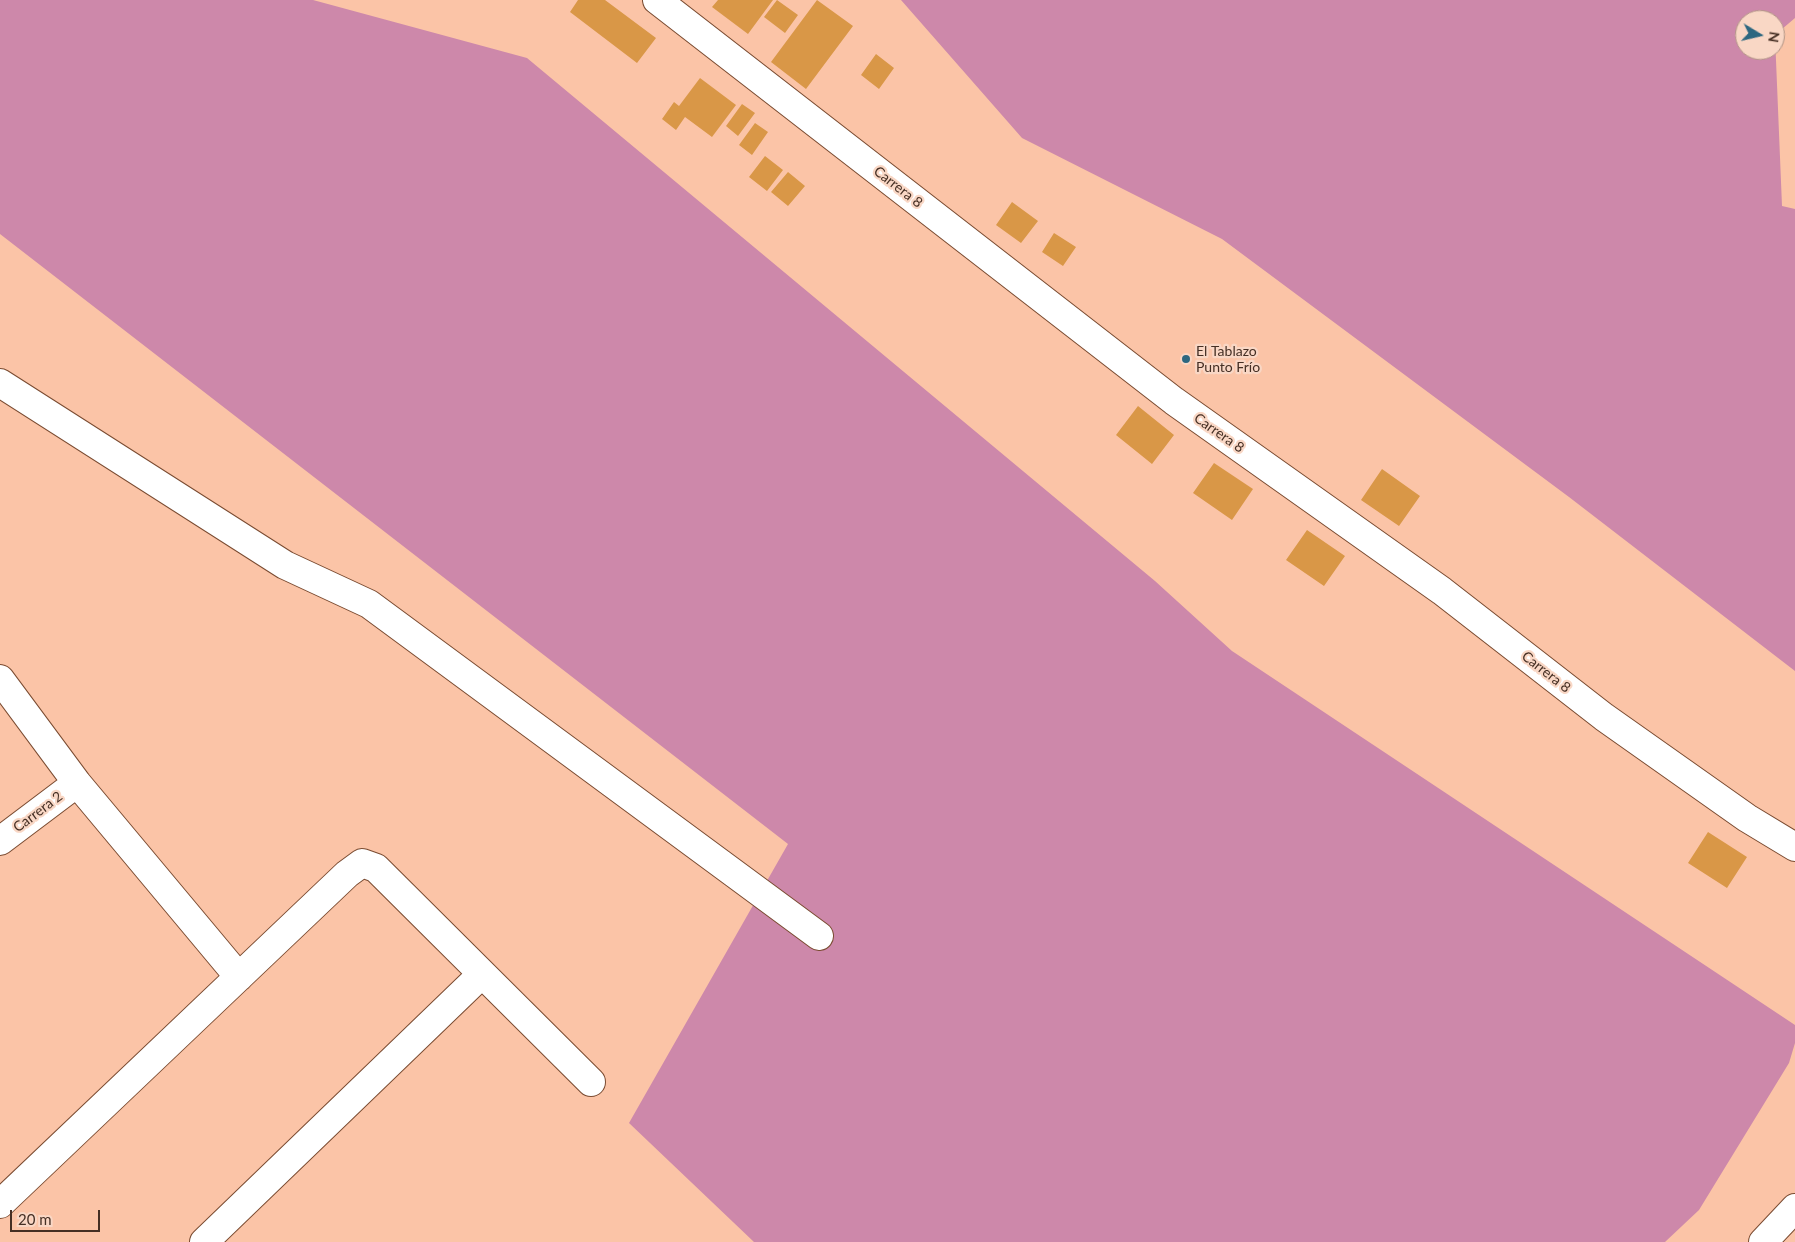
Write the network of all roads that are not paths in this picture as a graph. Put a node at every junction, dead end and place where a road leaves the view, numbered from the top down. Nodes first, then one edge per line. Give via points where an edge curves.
1 (657, 0) edge
2 (0, 383) edge
3 (0, 679) edge
4 (77, 783) junction
5 (0, 841) edge
6 (1795, 847) edge
7 (819, 936) dead end
8 (482, 974) junction
9 (239, 977) junction
10 (591, 1082) dead end
11 (0, 1204) edge
12 (1795, 1208) edge
13 (204, 1242) edge
14 (1763, 1242) edge

1 - 6 street, Carrera 8 via 1174,401 1442,591 1604,717 1747,818
2 - 7 street via 284,565 369,604
3 - 4 street
4 - 5 street, Carrera 2
4 - 9 street
8 - 9 street via 376,868 362,863
8 - 10 street
8 - 13 street
9 - 11 street
12 - 14 street

